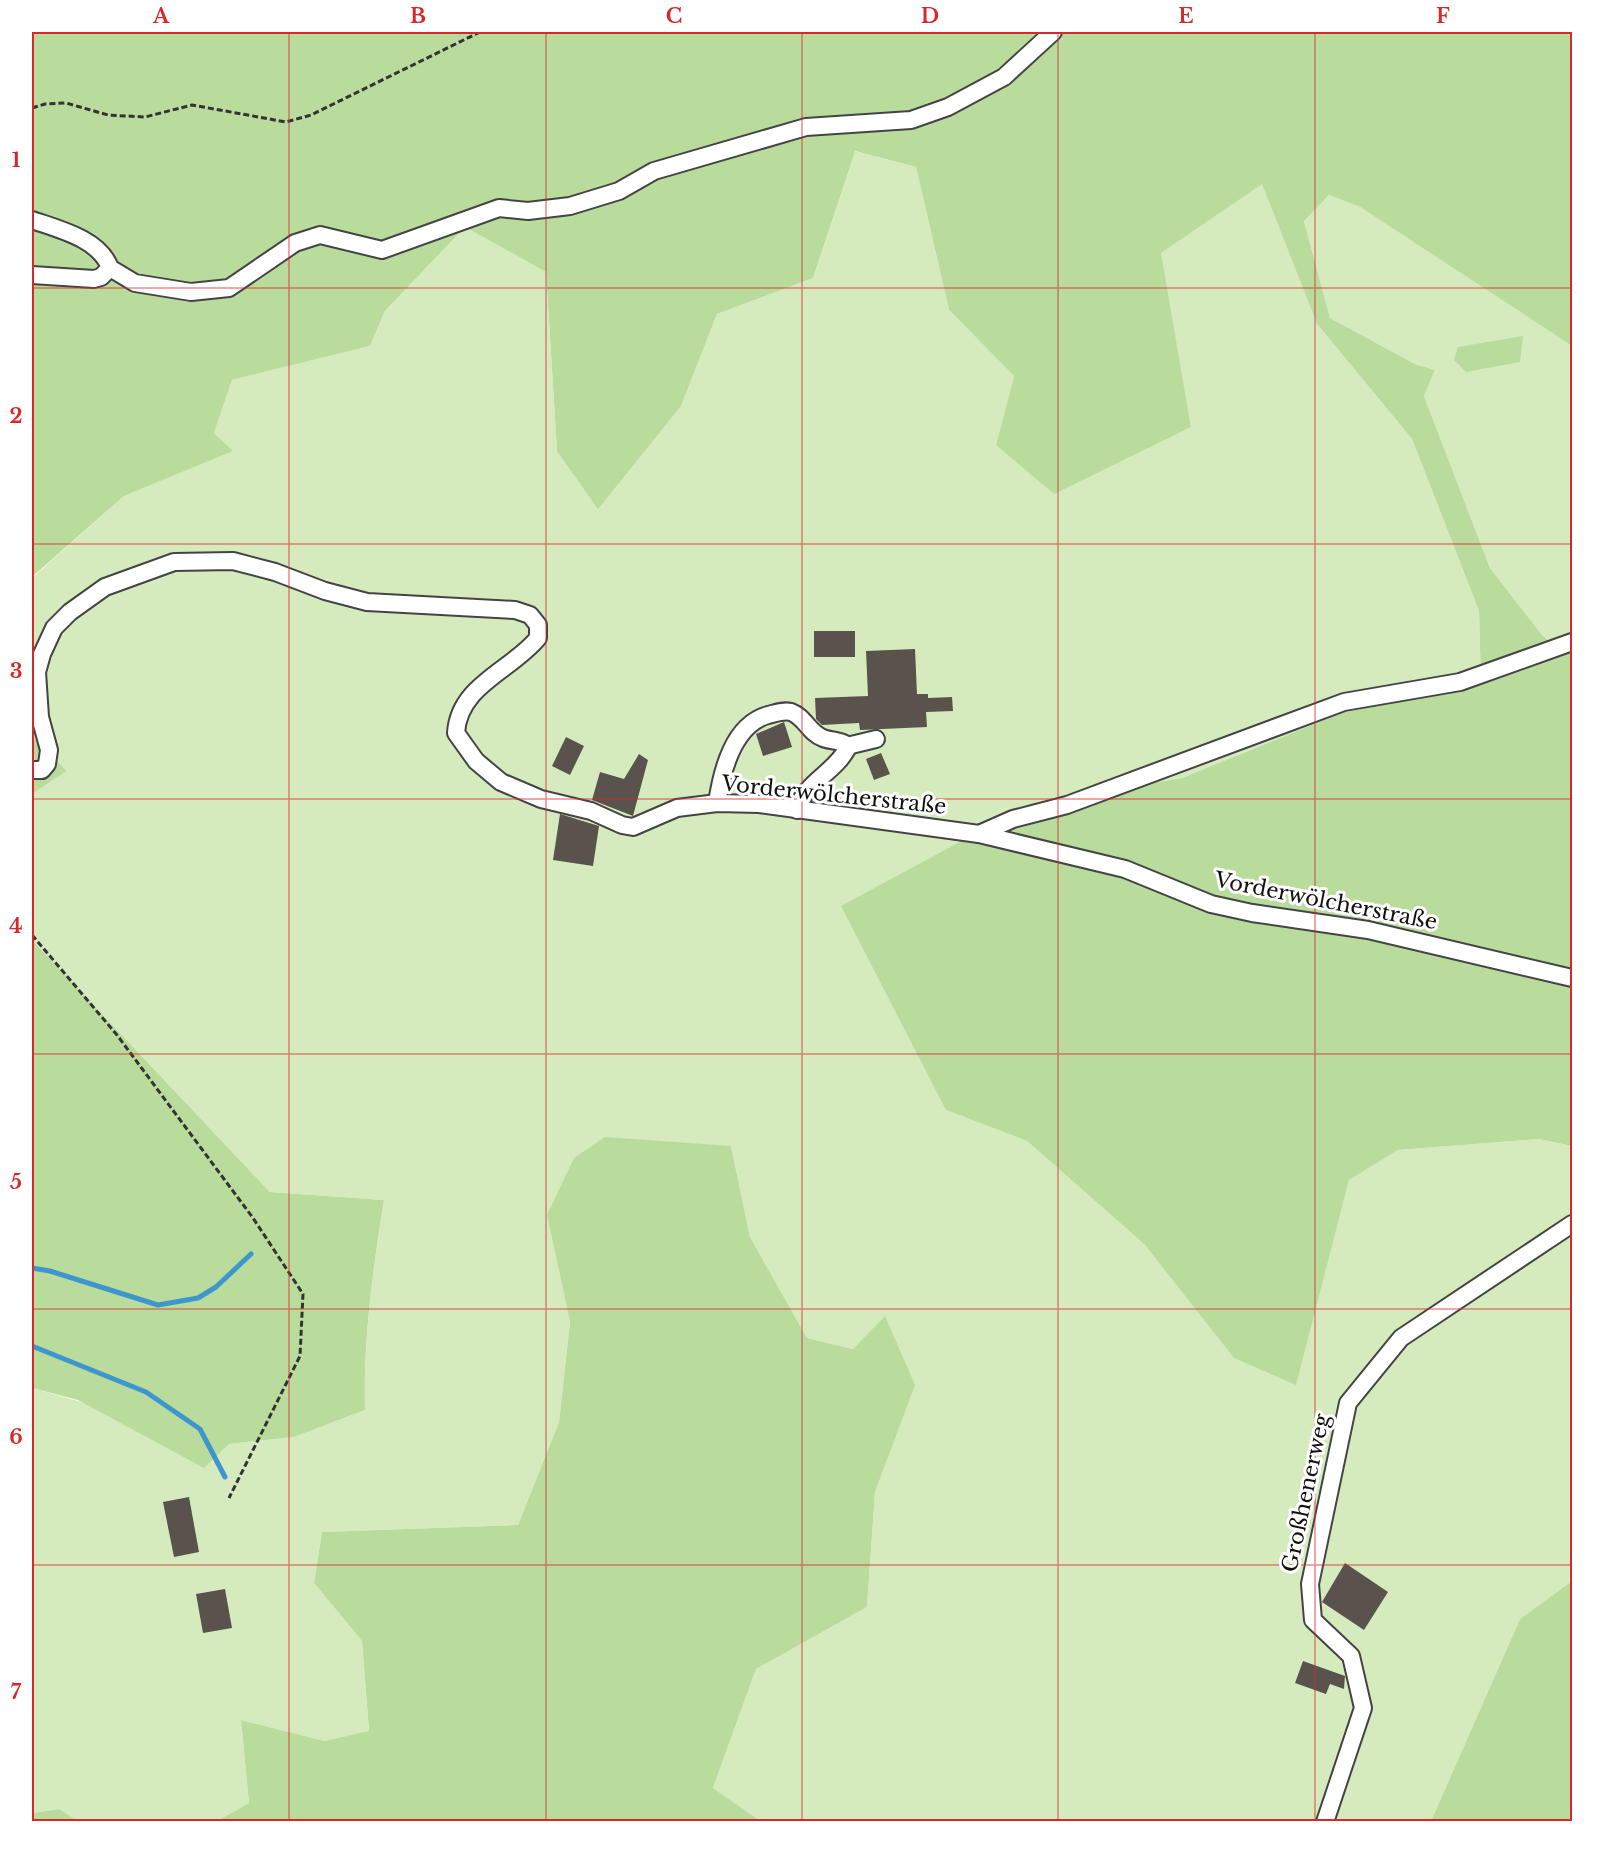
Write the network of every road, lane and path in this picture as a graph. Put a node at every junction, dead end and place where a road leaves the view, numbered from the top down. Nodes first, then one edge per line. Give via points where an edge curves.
1 (480, 32) edge
2 (1053, 32) edge
3 (32, 108) edge
4 (32, 220) edge
5 (110, 268) junction
6 (32, 275) edge
7 (1572, 642) edge
8 (876, 739) dead end
9 (847, 746) junction
10 (32, 770) edge
11 (717, 803) junction
12 (797, 810) junction
13 (979, 834) junction
14 (32, 935) edge
15 (1572, 978) edge
16 (1572, 1224) edge
17 (229, 1498) dead end
18 (1324, 1821) edge

1 - 3 path via 311,116 286,122 192,105 145,117 108,115 66,103
2 - 5 street via 1004,77 948,107 912,120 806,127 654,171 619,191 570,206 528,211 499,208 382,250 320,235 295,243 230,288 191,291 135,283
4 - 5 street via 74,234 107,257
5 - 6 street via 94,279
7 - 13 street via 1460,682 1344,702
8 - 9 street
9 - 11 street via 823,738 790,712 760,717 747,726 735,744
9 - 12 street via 843,756 809,788
10 - 11 street, Vorderwölcherstraße via 42,770 48,758 37,690 42,654 54,628 105,587 174,562 233,561 367,602 515,610 530,615 538,625 538,638 476,690 460,712 456,733 476,761 501,782 521,792 633,827 677,808
11 - 12 street, Vorderwölcherstraße
12 - 13 street, Vorderwölcherstraße
13 - 15 street, Vorderwölcherstraße via 1125,869 1211,904 1368,930
14 - 17 path via 117,1035 303,1294 300,1356
16 - 18 street, Großhenerweg via 1401,1338 1348,1403 1310,1584 1313,1620 1351,1656 1363,1708

